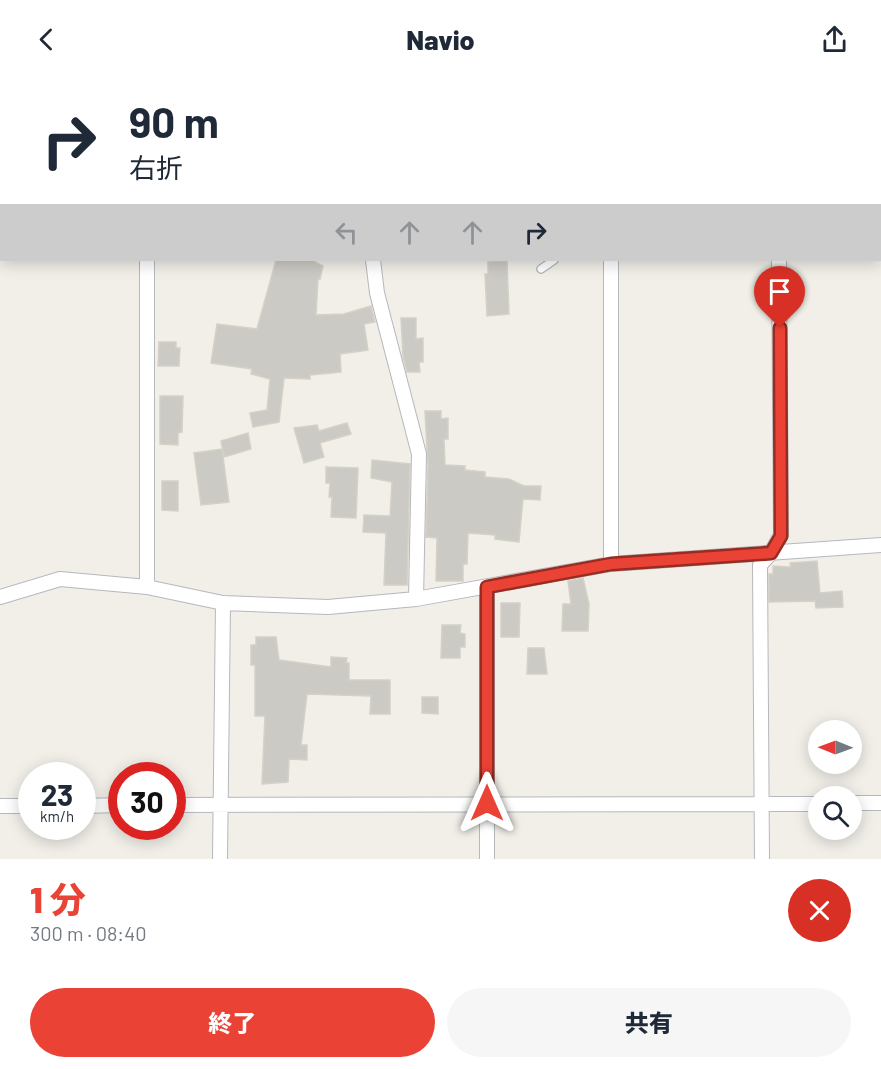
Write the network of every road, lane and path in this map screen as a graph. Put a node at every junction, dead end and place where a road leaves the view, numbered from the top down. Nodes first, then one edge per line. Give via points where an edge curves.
1 (147, 261) edge
2 (373, 261) edge
3 (553, 261) edge
4 (611, 261) edge
5 (779, 261) edge
6 (541, 269) dead end
7 (881, 545) edge
8 (771, 553) junction
9 (611, 564) junction
10 (147, 587) junction
11 (487, 587) junction
12 (0, 597) edge
13 (416, 599) junction
14 (223, 603) junction
15 (487, 803) junction
16 (881, 803) edge
17 (762, 804) junction
18 (808, 804) edge
19 (862, 804) edge
20 (186, 805) edge
21 (220, 805) junction
22 (0, 806) edge
23 (18, 806) edge
24 (220, 859) edge
25 (487, 859) edge
26 (762, 859) edge

1 - 10 street
2 - 13 street via 377,293 420,454
3 - 6 lane
4 - 9 street
5 - 8 street via 781,536
7 - 8 street
8 - 9 street
8 - 17 street via 760,565
9 - 11 street
10 - 12 street via 60,579
10 - 14 street
11 - 13 street
11 - 15 street
13 - 14 street via 328,607
14 - 21 street
15 - 17 street
15 - 21 street
15 - 25 street
16 - 19 street
17 - 18 street
17 - 26 street
20 - 21 street
21 - 24 street
22 - 23 street

